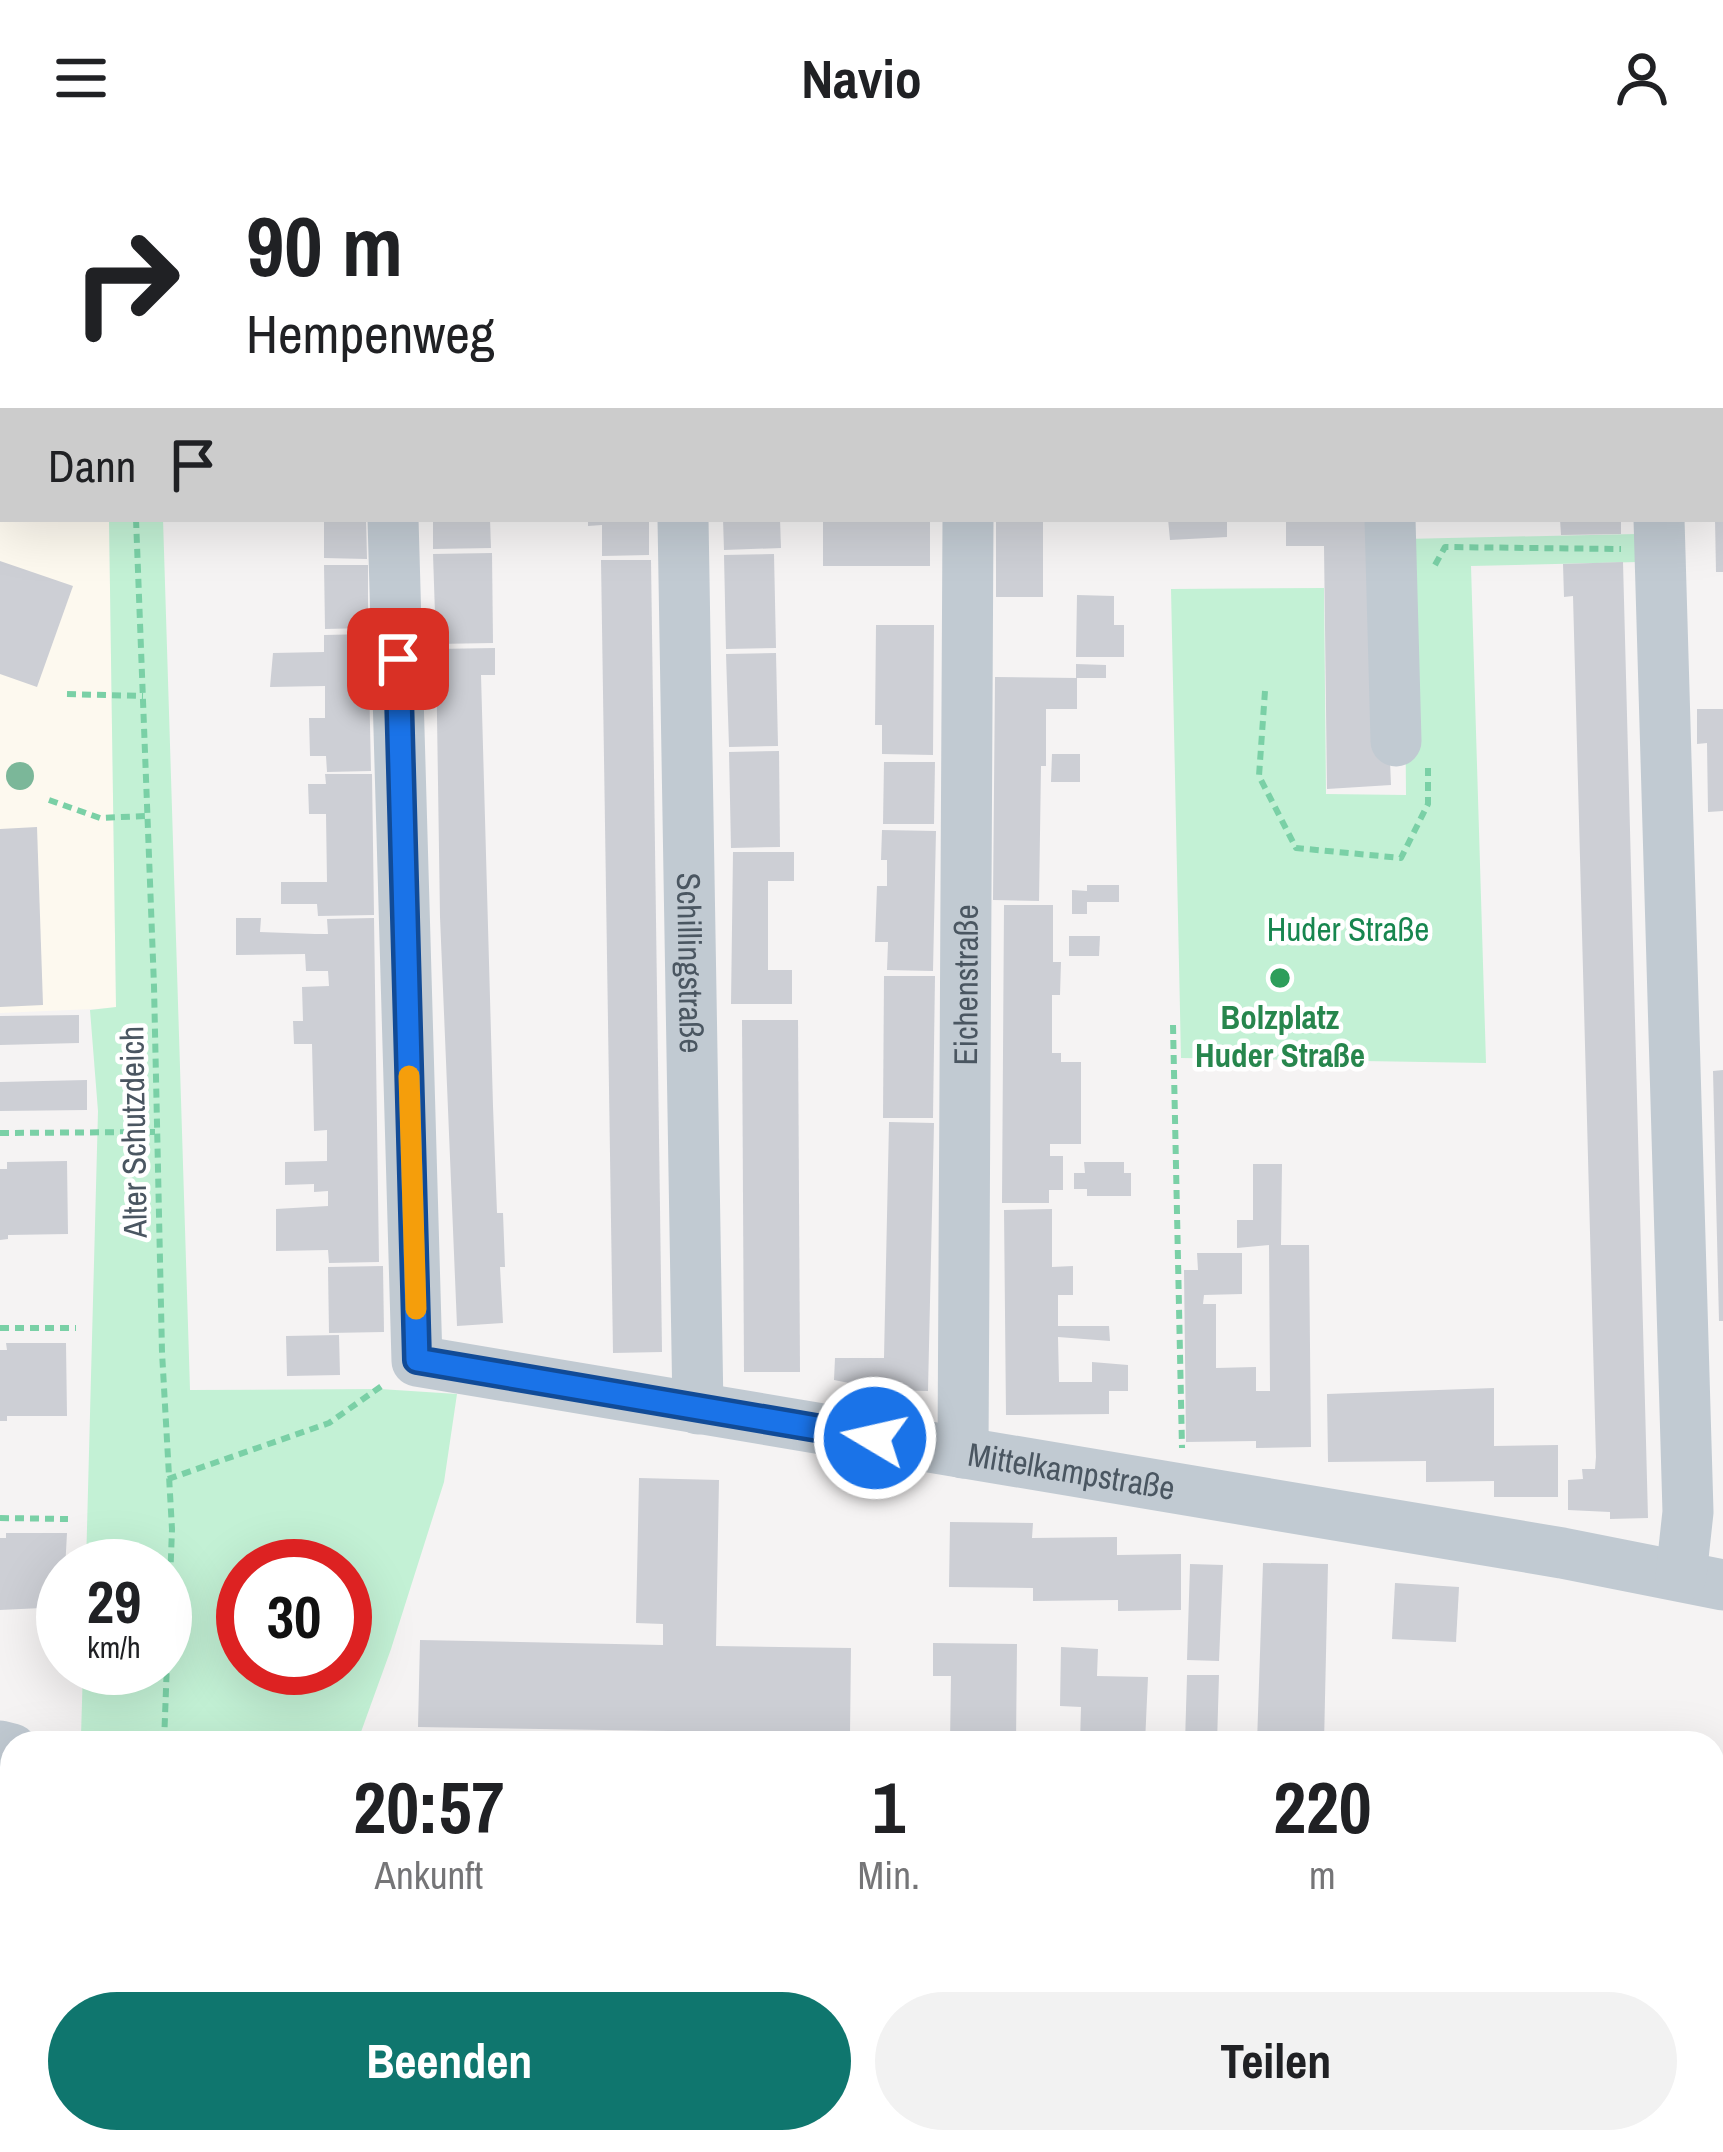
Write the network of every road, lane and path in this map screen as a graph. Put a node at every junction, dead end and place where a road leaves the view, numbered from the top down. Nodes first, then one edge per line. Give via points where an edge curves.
1 (136, 522) edge
2 (394, 522) edge
3 (683, 522) edge
4 (968, 522) edge
5 (1390, 522) edge
6 (1659, 534) edge
7 (1429, 574) dead end
8 (1264, 691) dead end
9 (67, 694) dead end
10 (142, 696) junction
11 (1412, 750) joint
12 (50, 800) dead end
13 (146, 815) junction
14 (1173, 1025) dead end
15 (155, 1132) junction
16 (0, 1133) edge
17 (0, 1328) edge
18 (76, 1328) dead end
19 (417, 1360) junction
20 (698, 1409) junction
21 (963, 1453) junction
22 (168, 1479) junction
23 (1182, 1488) junction
24 (0, 1518) edge
25 (68, 1519) dead end
26 (1702, 1580) edge
27 (164, 1731) edge

1 - 10 path, Alter Schutzdeich
2 - 19 street
3 - 20 street, Schillingstraße
4 - 21 street, Eichenstraße
5 - 11 street
6 - 7 path via 1445,547
6 - 26 street via 1688,1512
8 - 11 path via 1259,776 1296,848 1401,858 1428,804
9 - 10 path
10 - 13 path, Alter Schutzdeich
12 - 13 path via 100,818
13 - 15 path, Alter Schutzdeich
14 - 23 path
15 - 16 path
15 - 22 path, Alter Schutzdeich
17 - 18 path
19 - 20 street, Mittelkampstraße
19 - 22 path via 329,1423
20 - 21 street, Mittelkampstraße
21 - 23 street, Mittelkampstraße
22 - 27 path, Alter Schutzdeich
23 - 26 street, Mittelkampstraße
24 - 25 path

